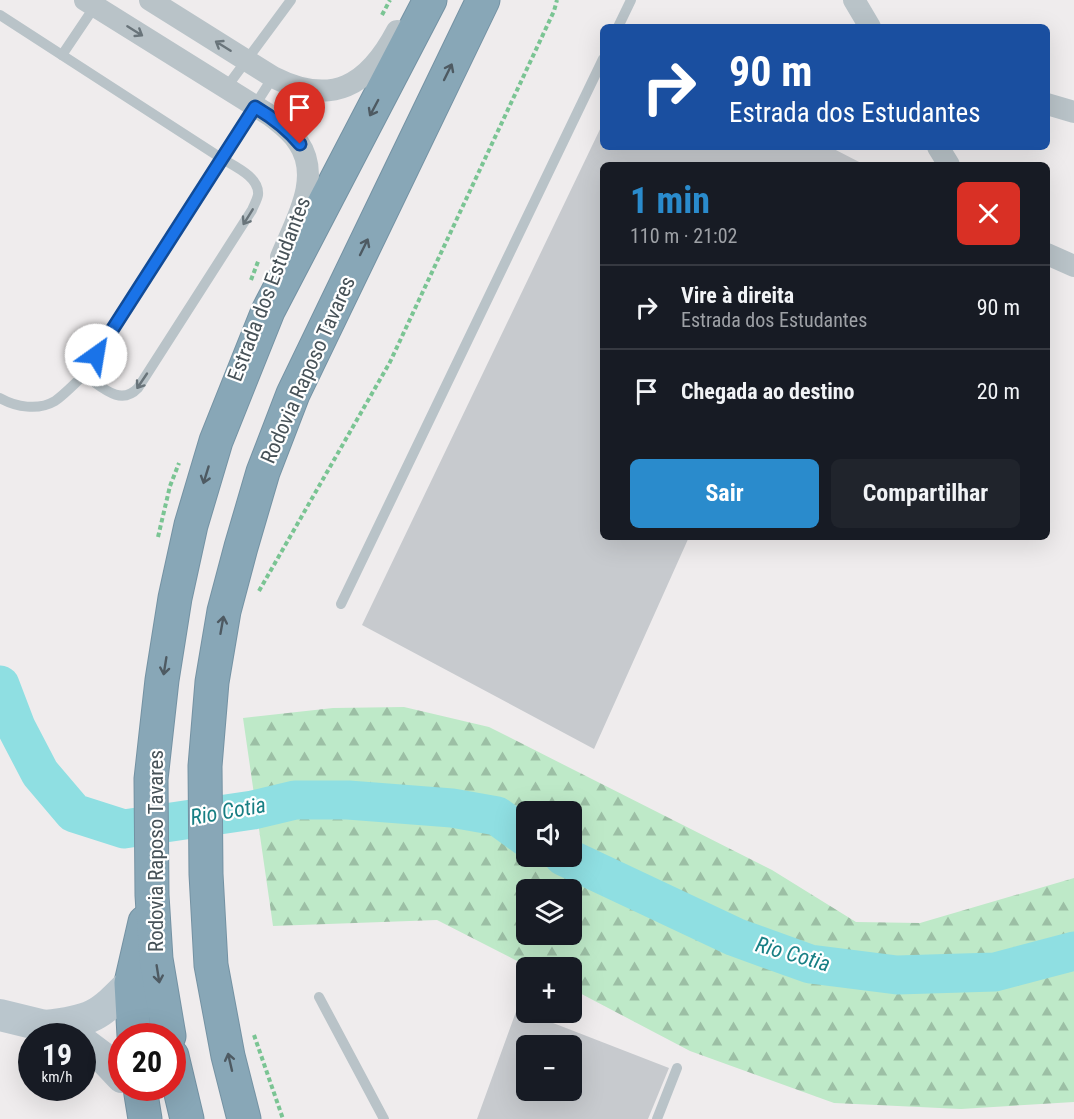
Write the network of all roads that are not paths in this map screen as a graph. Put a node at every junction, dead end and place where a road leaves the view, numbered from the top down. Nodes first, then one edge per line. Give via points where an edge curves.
1 (150, 0) edge
2 (291, 0) edge
3 (412, 0) edge
4 (430, 0) edge
5 (483, 0) edge
6 (631, 0) edge
7 (854, 0) edge
8 (90, 3) edge
9 (0, 15) edge
10 (619, 24) edge
11 (871, 24) edge
12 (62, 55) junction
13 (246, 60) junction
14 (600, 65) edge
15 (273, 77) junction
16 (226, 88) junction
17 (1050, 105) edge
18 (255, 107) junction
19 (1074, 112) edge
20 (221, 158) junction
21 (1050, 255) edge
22 (1074, 266) edge
23 (84, 375) junction
24 (0, 398) edge
25 (216, 441) junction
26 (341, 604) dead end
27 (152, 881) junction
28 (131, 983) junction
29 (319, 997) dead end
30 (0, 1015) edge
31 (29, 1023) edge
32 (71, 1023) edge
33 (133, 1023) edge
34 (167, 1023) edge
35 (96, 1052) edge
36 (108, 1062) edge
37 (677, 1068) dead end
38 (135, 1101) edge
39 (142, 1101) edge
40 (183, 1101) edge
41 (145, 1119) edge
42 (187, 1119) edge
43 (244, 1119) edge
44 (384, 1119) edge
45 (657, 1119) edge

13 -> 1 street
2 - 13 lane
3 - 15 street via 379,62 350,84 324,92 308,91
4 -> 25 highway, Rodovia Raposo Tavares via 268,311
43 -> 5 highway, Rodovia Raposo Tavares via 211,965 206,874 206,766 212,682 224,611 263,472 293,394
6 - 10 lane
7 - 11 street
8 - 12 lane
8 -> 16 street, Estrada dos Estudantes
9 - 12 lane
12 - 20 lane
13 - 15 street
13 - 16 lane
14 - 26 lane
15 - 18 lane
16 - 18 street, Estrada dos Estudantes
17 - 19 street
18 - 20 lane
18 - 25 street, Estrada dos Estudantes via 271,116 300,144 309,175 307,192 243,351
20 - 23 lane
20 -> 23 lane via 256,184 258,195 252,210 131,395 116,396
21 - 22 street
23 - 24 lane via 55,401 40,406 25,407
25 -> 27 highway, Rodovia Raposo Tavares via 191,525 162,681 152,779
27 - 28 highway
27 -> 34 highway, Rodovia Raposo Tavares via 156,959
28 - 32 main road via 90,1018
28 - 33 highway
29 - 44 lane
30 - 31 main road
35 - 36 main road
37 - 45 lane
38 - 41 main road
39 - 41 highway
40 - 42 highway

